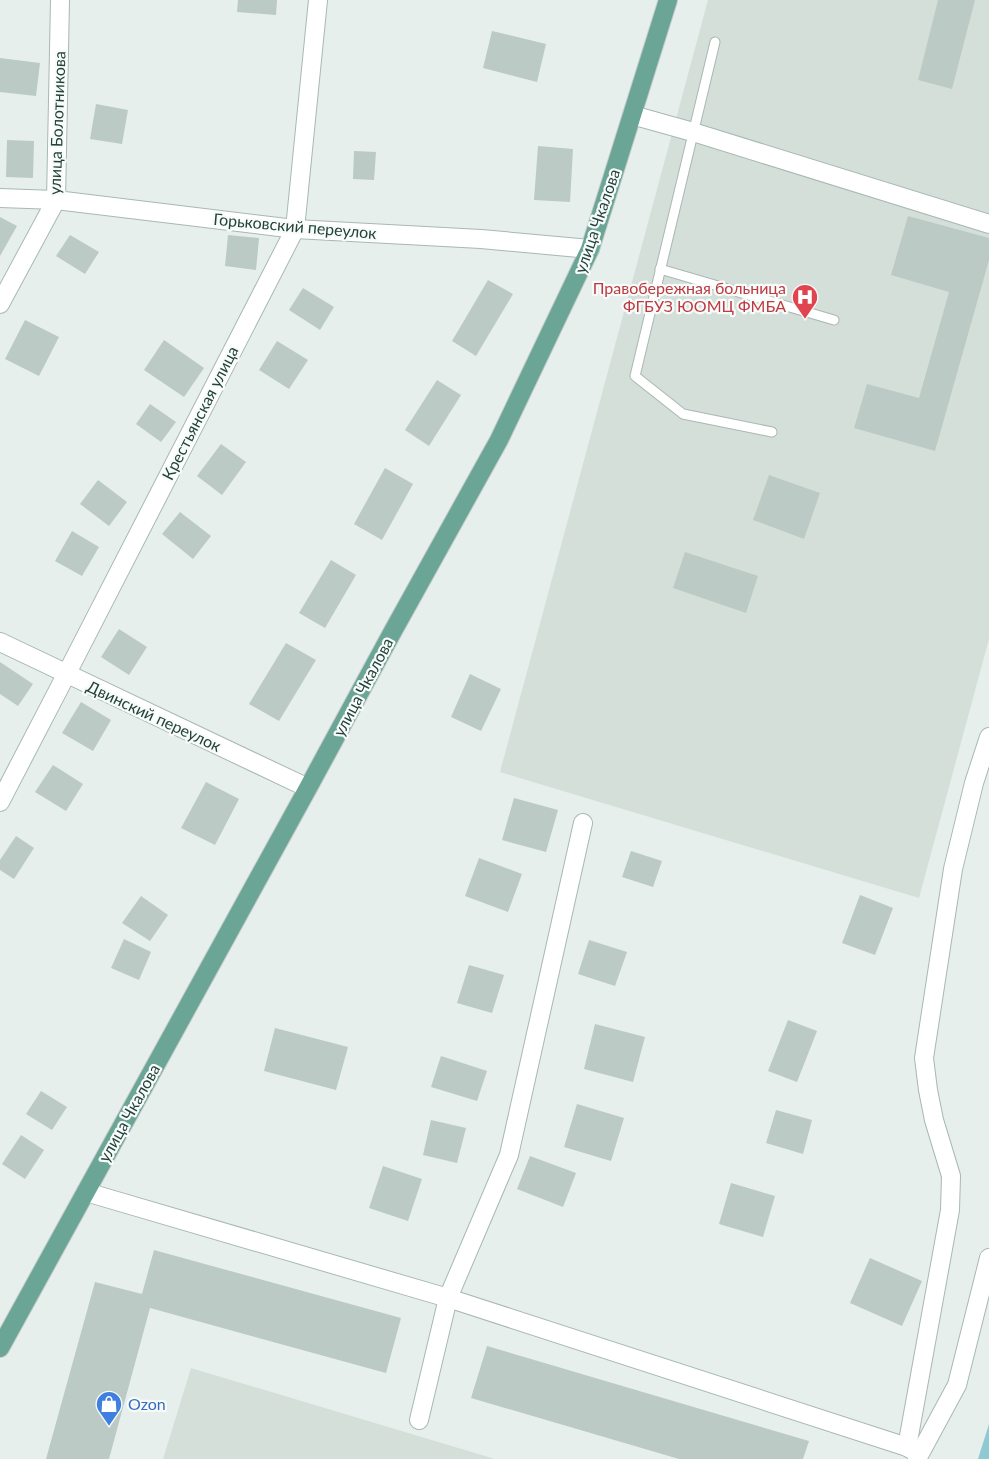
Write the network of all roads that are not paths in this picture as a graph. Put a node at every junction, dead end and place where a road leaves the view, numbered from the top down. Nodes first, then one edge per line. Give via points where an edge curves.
1 (60, 0) edge
2 (318, 0) edge
3 (668, 0) edge
4 (715, 42) dead end
5 (632, 115) junction
6 (693, 132) junction
7 (0, 198) edge
8 (57, 200) junction
9 (989, 224) edge
10 (294, 229) junction
11 (590, 249) junction
12 (660, 269) junction
13 (0, 304) edge
14 (834, 320) dead end
15 (772, 432) dead end
16 (0, 642) edge
17 (66, 675) junction
18 (989, 737) edge
19 (308, 788) junction
20 (0, 802) edge
21 (583, 823) dead end
22 (86, 1192) junction
23 (989, 1258) edge
24 (448, 1298) junction
25 (0, 1348) edge
26 (420, 1420) dead end
27 (914, 1453) edge

1 - 8 street, улица Болотникова
2 - 10 street, Крестьянская улица
3 - 5 main road, улица Чкалова
4 - 6 lane
5 - 6 street
5 - 11 main road, улица Чкалова
6 - 9 street
6 - 12 lane
7 - 8 street, Горьковский переулок
8 - 10 street, Горьковский переулок
8 - 13 street, улица Болотникова
10 - 11 street, Горьковский переулок
10 - 17 street, Крестьянская улица
11 - 19 main road, улица Чкалова via 499,440
12 - 14 lane
12 - 15 lane via 635,376 683,414
16 - 17 street, Двинский переулок
17 - 19 street, Двинский переулок
17 - 20 street, Крестьянская улица
18 - 27 street via 953,869 924,1058 934,1120 951,1176 950,1210
19 - 22 main road, улица Чкалова
21 - 24 street via 509,1155
22 - 24 street
22 - 25 main road, улица Чкалова
23 - 27 street via 957,1385
24 - 26 street
24 - 27 street

